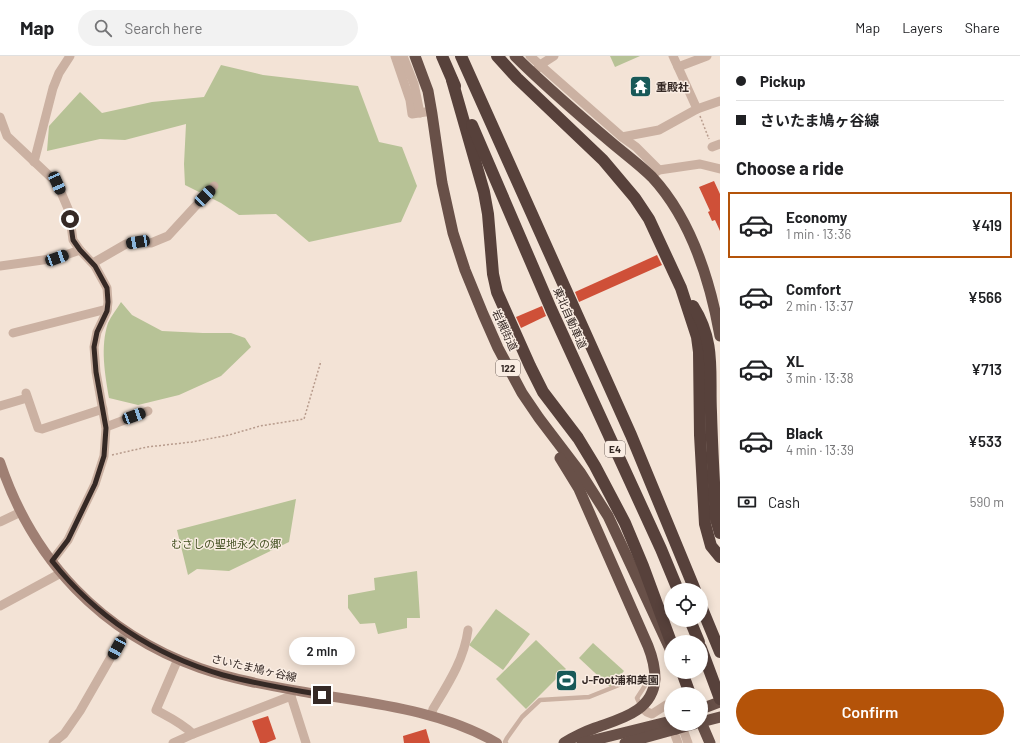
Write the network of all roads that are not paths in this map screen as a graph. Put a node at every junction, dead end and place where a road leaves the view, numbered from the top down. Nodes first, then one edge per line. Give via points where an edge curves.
1 (70, 56) edge
2 (395, 56) edge
3 (403, 56) edge
4 (415, 56) edge
5 (442, 56) edge
6 (461, 56) edge
7 (497, 56) edge
8 (515, 56) edge
9 (530, 56) edge
10 (554, 56) edge
11 (672, 56) edge
12 (707, 56) edge
13 (540, 65) junction
14 (678, 68) junction
15 (533, 74) junction
16 (452, 80) junction
17 (720, 101) edge
18 (697, 109) junction
19 (432, 111) junction
20 (420, 113) junction
21 (0, 117) edge
22 (622, 137) junction
23 (34, 162) junction
24 (720, 169) edge
25 (655, 173) junction
26 (214, 186) dead end
27 (687, 226) junction
28 (80, 250) junction
29 (93, 263) junction
30 (0, 266) edge
31 (681, 288) junction
32 (720, 300) edge
33 (107, 309) junction
34 (13, 333) dead end
35 (720, 336) edge
36 (522, 393) junction
37 (0, 406) edge
38 (103, 409) junction
39 (710, 410) junction
40 (148, 411) dead end
41 (106, 427) junction
42 (0, 462) edge
43 (720, 489) edge
44 (21, 512) junction
45 (0, 522) edge
46 (720, 532) edge
47 (720, 557) edge
48 (52, 561) junction
49 (61, 573) junction
50 (675, 583) edge
51 (692, 583) edge
52 (0, 606) edge
53 (708, 623) edge
54 (468, 630) dead end
55 (126, 631) junction
56 (664, 635) edge
57 (668, 635) edge
58 (720, 652) edge
59 (178, 659) junction
60 (708, 668) edge
61 (291, 693) junction
62 (720, 701) edge
63 (664, 705) edge
64 (708, 706) edge
65 (641, 707) junction
66 (720, 707) edge
67 (708, 710) edge
68 (431, 716) junction
69 (720, 716) edge
70 (708, 721) edge
71 (664, 725) edge
72 (664, 729) edge
73 (664, 731) edge
74 (676, 731) edge
75 (679, 731) edge
76 (703, 731) edge
77 (705, 731) edge
78 (193, 734) junction
79 (53, 743) edge
80 (173, 743) edge
81 (306, 743) edge
82 (497, 743) edge
83 (506, 743) edge
84 (564, 743) edge
85 (582, 743) edge
86 (625, 743) edge
87 (640, 743) edge
88 (678, 743) edge
89 (688, 743) edge
90 (706, 743) edge
91 (710, 743) edge

1 - 23 street via 52,88
2 - 20 street via 412,114
3 - 20 street via 414,84
4 - 19 highway, 岩槻街道 / 122 via 428,91
5 - 16 highway, 東北自動車道 / E4
6 - 51 highway, 東北自動車道 / E4 via 631,435
7 - 31 highway via 603,160 635,198 649,220
8 - 15 highway
9 - 13 street
10 - 13 street
11 - 14 street
12 - 14 street
13 - 15 street
13 - 22 street
14 - 18 street
15 - 25 highway
16 - 50 highway, 東北自動車道 / E4 via 551,309
16 - 57 highway via 484,192 497,292 543,392 578,438 625,522
17 - 18 street
18 - 22 street via 659,130
19 - 20 street
19 - 36 highway, 岩槻街道 / 122 via 442,183 453,233 483,314
21 - 23 street via 7,136
22 - 25 street via 636,147
23 - 28 street via 57,183 69,211 73,240
24 - 25 street via 700,164
25 - 27 highway
26 - 29 street via 168,236 152,243 126,244
27 - 32 highway via 698,245
27 - 35 highway via 709,287
28 - 29 street
28 - 30 street via 57,258
29 - 33 street via 107,288
31 - 39 highway via 705,329 710,354
31 - 47 highway via 697,337 699,352 700,435 706,533 711,546
33 - 34 street
33 - 38 street via 97,332 94,347
36 - 56 highway, 岩槻街道 / 122 via 580,472 608,516
36 - 65 highway via 578,490 648,646 654,669 654,686
37 - 38 street via 26,395 38,428 42,429
38 - 41 street
39 - 43 highway
39 - 46 highway via 716,519
40 - 41 street
41 - 48 street via 104,456 95,484 68,540
42 - 44 main road, さいたま鳩ヶ谷線
44 - 45 street
44 - 48 main road, さいたま鳩ヶ谷線
48 - 49 main road, さいたま鳩ヶ谷線
49 - 52 street
49 - 55 main road, さいたま鳩ヶ谷線 via 97,610
53 - 58 highway
54 - 68 street via 461,657
55 - 59 main road, さいたま鳩ヶ谷線
55 - 79 street via 80,711 64,734
59 - 61 main road, さいたま鳩ヶ谷線 via 224,675
59 - 78 street via 156,710 177,721
60 - 62 highway
61 - 68 main road, さいたま鳩ヶ谷線 via 383,704
61 - 78 street
61 - 81 street
62 - 64 highway
63 - 65 street via 652,714
65 - 83 lane via 637,698 646,684 639,677 589,697 540,700 522,717 506,738
65 - 84 highway via 621,719
66 - 67 highway
68 - 82 main road, さいたま鳩ヶ谷線
69 - 70 highway, bridge
71 - 85 highway
72 - 86 highway
73 - 87 highway
74 - 88 street
75 - 89 street
76 - 90 highway
77 - 91 highway
78 - 80 street

